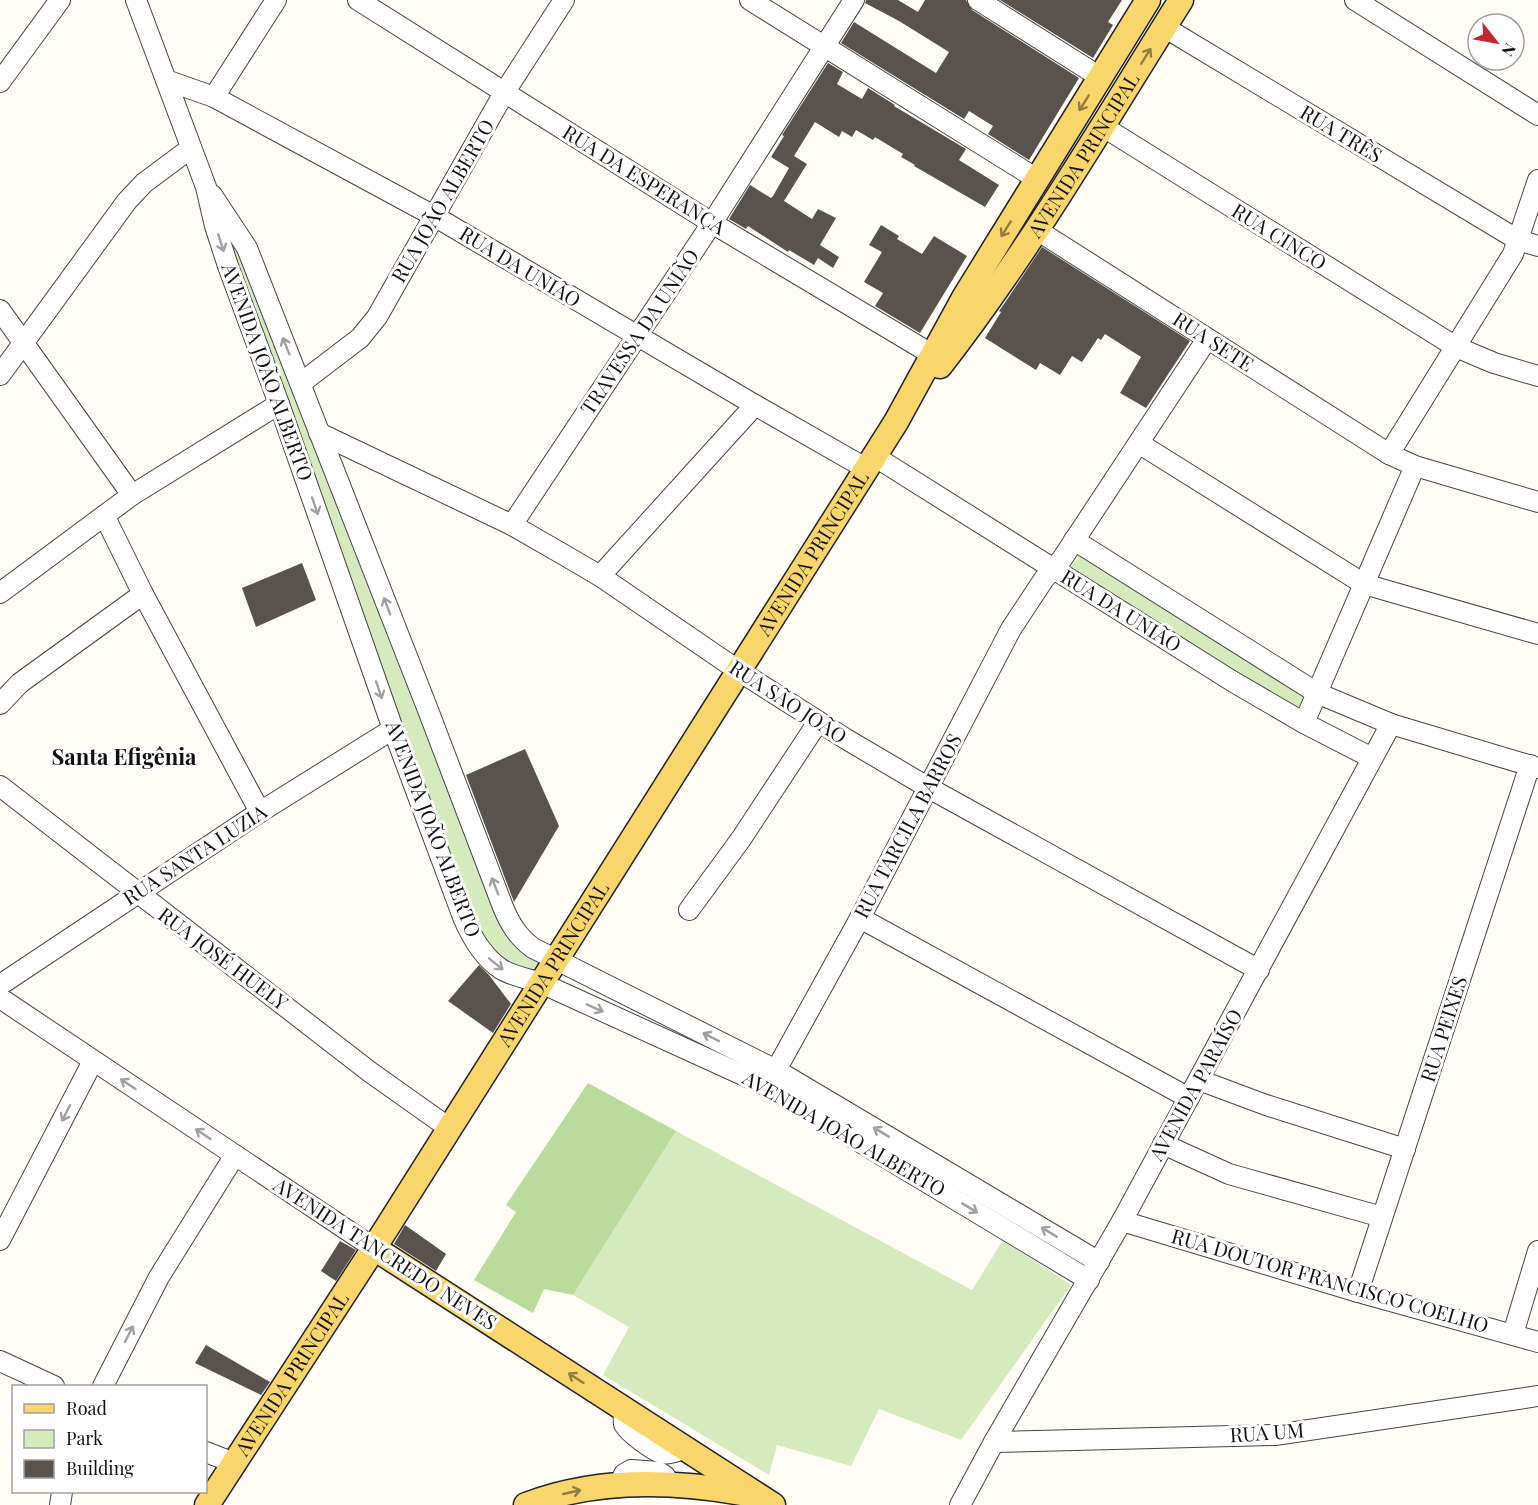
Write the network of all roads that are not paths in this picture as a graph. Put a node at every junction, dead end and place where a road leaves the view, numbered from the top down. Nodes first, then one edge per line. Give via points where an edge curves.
1 (60, 0) edge
2 (136, 0) edge
3 (276, 0) edge
4 (358, 0) edge
5 (564, 0) edge
6 (750, 0) edge
7 (854, 0) edge
8 (978, 0) edge
9 (1148, 0) edge
10 (1181, 0) edge
11 (1355, 0) edge
12 (1164, 27) junction
13 (825, 47) junction
14 (1100, 77) junction
15 (166, 80) junction
16 (0, 82) edge
17 (504, 93) junction
18 (214, 97) junction
19 (1538, 116) edge
20 (1102, 126) junction
21 (191, 148) junction
22 (1037, 179) junction
23 (1537, 183) edge
24 (206, 187) junction
25 (434, 216) junction
26 (712, 224) junction
27 (1037, 230) junction
28 (1518, 240) junction
29 (1538, 246) edge
30 (0, 310) edge
31 (636, 336) junction
32 (1207, 339) junction
33 (24, 342) junction
34 (1456, 347) junction
35 (933, 355) junction
36 (0, 375) edge
37 (1538, 376) edge
38 (301, 382) junction
39 (279, 404) junction
40 (755, 405) junction
41 (896, 422) junction
42 (319, 433) junction
43 (1140, 444) junction
44 (1389, 454) junction
45 (870, 463) junction
46 (1415, 466) junction
47 (132, 495) junction
48 (1538, 502) edge
49 (105, 517) junction
50 (512, 525) junction
51 (1074, 540) junction
52 (1052, 568) junction
53 (600, 576) junction
54 (1364, 584) junction
55 (0, 593) edge
56 (143, 594) junction
57 (1538, 634) edge
58 (739, 671) junction
59 (1317, 693) junction
60 (0, 704) edge
61 (818, 722) junction
62 (1304, 723) junction
63 (1391, 724) junction
64 (393, 729) junction
65 (1372, 758) junction
66 (1534, 766) edge
67 (0, 786) edge
68 (929, 788) junction
69 (260, 812) junction
70 (136, 893) junction
71 (688, 910) dead end
72 (860, 918) junction
73 (556, 959) junction
74 (1259, 970) junction
75 (541, 983) junction
76 (0, 985) edge
77 (0, 998) edge
78 (93, 1061) junction
79 (772, 1078) junction
80 (1199, 1080) junction
81 (1189, 1098) junction
82 (450, 1128) junction
83 (1163, 1144) junction
84 (1405, 1149) junction
85 (235, 1155) junction
86 (1382, 1217) junction
87 (1122, 1221) junction
88 (0, 1240) edge
89 (374, 1248) junction
90 (1538, 1251) edge
91 (1099, 1262) junction
92 (1089, 1280) junction
93 (1358, 1292) junction
94 (1513, 1334) junction
95 (1538, 1342) edge
96 (0, 1361) edge
97 (52, 1385) edge
98 (104, 1385) edge
99 (1538, 1396) edge
100 (994, 1442) junction
101 (207, 1452) edge
102 (692, 1453) junction
103 (234, 1463) junction
104 (678, 1485) junction
105 (766, 1500) edge
106 (207, 1505) edge
107 (526, 1505) edge
108 (948, 1505) edge
109 (960, 1505) edge

1 - 16 street
2 - 15 street, AVENIDA JOÃO ALBERTO
3 - 18 street
4 - 17 street, RUA DA ESPERANÇA
5 - 17 street, RUA JOÃO ALBERTO
6 - 13 street
7 - 13 street, TRAVESSA DA UNIÃO
8 - 14 street
9 - 14 main road, AVENIDA PRINCIPAL
10 - 12 main road, AVENIDA PRINCIPAL
11 - 19 street
20 -> 12 main road, AVENIDA PRINCIPAL
12 - 28 street, RUA TRÊS
13 - 22 street
13 - 26 street, TRAVESSA DA UNIÃO
14 -> 22 main road, AVENIDA PRINCIPAL
15 - 18 street, RUA DA UNIÃO
15 - 21 street, AVENIDA JOÃO ALBERTO
17 - 25 street, RUA JOÃO ALBERTO
17 - 26 street, RUA DA ESPERANÇA
18 - 25 street, RUA DA UNIÃO
20 - 27 main road, AVENIDA PRINCIPAL
20 - 34 street, RUA CINCO
21 - 24 street, AVENIDA JOÃO ALBERTO
21 - 33 street via 144,183 127,201
22 -> 35 main road, AVENIDA PRINCIPAL
23 - 28 street
38 -> 24 street, AVENIDA JOÃO ALBERTO via 247,248
24 -> 39 street, AVENIDA JOÃO ALBERTO via 228,266
25 - 31 street, RUA DA UNIÃO
25 - 38 street, RUA JOÃO ALBERTO via 366,331
26 - 31 street, TRAVESSA DA UNIÃO
26 - 35 street, RUA DA ESPERANÇA
27 - 32 street, RUA SETE
27 - 41 main road, AVENIDA PRINCIPAL via 962,338
28 - 29 street, RUA TRÊS
28 - 34 street via 1513,255
30 - 33 street
31 - 40 street, RUA DA UNIÃO
31 - 50 street, TRAVESSA DA UNIÃO
32 - 43 street, RUA TARCILA BARROS
32 - 44 street, RUA SETE
33 - 36 street
33 - 47 street
34 - 37 street, RUA CINCO
34 - 44 street
35 - 41 main road, AVENIDA PRINCIPAL
38 - 42 street, AVENIDA JOÃO ALBERTO
39 - 47 street
39 -> 64 street, AVENIDA JOÃO ALBERTO
40 - 45 street, RUA DA UNIÃO
40 - 53 street
41 - 45 main road, AVENIDA PRINCIPAL
42 - 50 street, RUA SÃO JOÃO
73 -> 42 street, AVENIDA JOÃO ALBERTO via 522,940 502,907
43 - 51 street, RUA TARCILA BARROS
43 - 54 street
44 - 46 street, RUA SETE
45 - 52 street, RUA DA UNIÃO
45 - 58 main road, AVENIDA PRINCIPAL
46 - 48 street, RUA SETE
46 - 54 street
47 - 49 street
49 - 55 street
49 - 56 street
50 - 53 street, RUA SÃO JOÃO
51 - 52 street, RUA TARCILA BARROS
51 - 59 street
52 - 62 street, RUA DA UNIÃO
52 - 68 street, RUA TARCILA BARROS via 1011,629
53 - 58 street, RUA SÃO JOÃO
54 - 57 street
54 - 59 street
56 - 60 street via 20,683
56 - 69 street
58 - 61 street, RUA SÃO JOÃO
58 - 73 main road, AVENIDA PRINCIPAL
59 - 62 street
59 - 63 street
61 - 68 street, RUA SÃO JOÃO
61 - 71 street via 741,839
62 - 65 street, RUA DA UNIÃO
63 - 65 street, AVENIDA PARAÍSO
63 - 66 street
64 - 69 street, RUA SANTA LUZIA
64 -> 75 street, AVENIDA JOÃO ALBERTO via 469,931 489,959 503,970
65 - 74 street, AVENIDA PARAÍSO
66 - 84 street, RUA PEIXES
67 - 70 street, RUA JOSÉ HUELY
68 - 72 street, RUA TARCILA BARROS
68 - 74 street, RUA SÃO JOÃO
69 - 70 street, RUA SANTA LUZIA
70 - 76 street, RUA SANTA LUZIA
70 - 82 street, RUA JOSÉ HUELY via 370,1072
72 - 79 street, RUA TARCILA BARROS
72 - 81 street
73 - 75 main road, AVENIDA PRINCIPAL
79 -> 73 street, AVENIDA JOÃO ALBERTO
74 - 80 street, AVENIDA PARAÍSO
75 -> 79 street, AVENIDA JOÃO ALBERTO
75 - 82 main road, AVENIDA PRINCIPAL
77 - 78 street, AVENIDA TANCREDO NEVES
85 -> 78 street, AVENIDA TANCREDO NEVES
78 -> 88 street
91 -> 79 street, AVENIDA JOÃO ALBERTO
79 -> 92 street, AVENIDA JOÃO ALBERTO
80 - 81 street, AVENIDA PARAÍSO
80 - 84 street
81 - 83 street, AVENIDA PARAÍSO
82 - 89 main road, AVENIDA PRINCIPAL
83 - 86 street via 1229,1174
83 - 87 street, AVENIDA PARAÍSO
84 - 86 street, RUA PEIXES
85 - 89 street, AVENIDA TANCREDO NEVES
98 -> 85 street via 159,1277
86 - 93 street, RUA PEIXES
87 - 91 street, AVENIDA PARAÍSO
87 - 93 street, RUA DOUTOR FRANCISCO COELHO
102 -> 89 main road, AVENIDA TANCREDO NEVES
89 - 103 main road, AVENIDA PRINCIPAL
90 - 94 street
91 - 92 street, AVENIDA PARAÍSO
92 - 100 street, AVENIDA PARAÍSO
93 - 94 street, RUA DOUTOR FRANCISCO COELHO
94 - 95 street, RUA DOUTOR FRANCISCO COELHO
96 - 97 street
99 - 100 street, RUA UM via 1275,1435
100 - 108 street, AVENIDA PARAÍSO
100 - 109 street, AVENIDA PARAÍSO
101 - 103 street
102 - 104 main road via 699,1472 693,1480
102 - 105 main road, AVENIDA TANCREDO NEVES
103 - 106 main road, AVENIDA PRINCIPAL
104 - 105 main road
107 -> 104 main road via 578,1490

